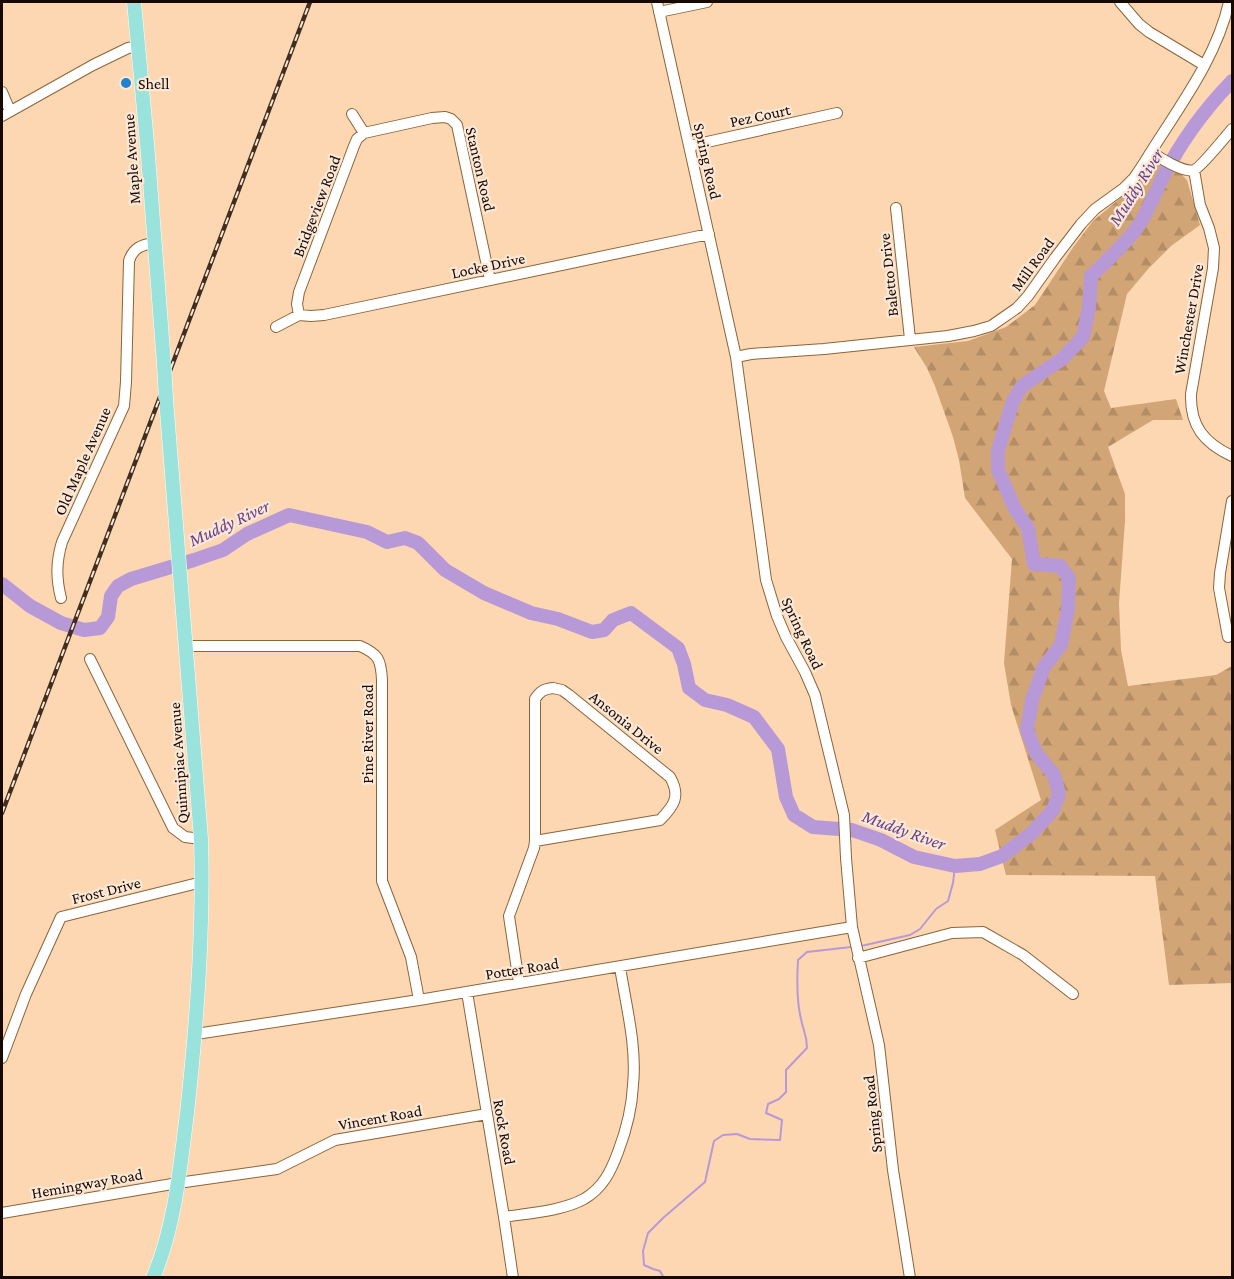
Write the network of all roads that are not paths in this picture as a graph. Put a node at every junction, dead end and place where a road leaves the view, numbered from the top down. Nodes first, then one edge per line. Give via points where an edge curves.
1 (134, 2) edge
2 (707, 2) edge
3 (1120, 2) edge
4 (1229, 2) edge
5 (658, 7) edge
6 (139, 46) junction
7 (1204, 65) junction
8 (2, 92) edge
9 (837, 113) dead end
10 (6, 114) edge
11 (352, 114) dead end
12 (1233, 129) edge
13 (364, 133) junction
14 (689, 146) junction
15 (1151, 152) junction
16 (1194, 170) junction
17 (896, 208) dead end
18 (709, 234) junction
19 (154, 243) junction
20 (490, 280) junction
21 (299, 315) junction
22 (276, 327) dead end
23 (910, 339) junction
24 (736, 357) junction
25 (1233, 456) edge
26 (1233, 501) edge
27 (61, 598) dead end
28 (1228, 638) dead end
29 (186, 646) junction
30 (90, 659) dead end
31 (201, 839) junction
32 (535, 841) junction
33 (202, 882) junction
34 (852, 927) junction
35 (858, 958) junction
36 (620, 967) junction
37 (519, 983) junction
38 (467, 992) junction
39 (1073, 994) dead end
40 (419, 1000) junction
41 (196, 1034) junction
42 (2, 1058) edge
43 (487, 1114) junction
44 (178, 1183) junction
45 (2, 1213) edge
46 (504, 1217) junction
47 (153, 1278) edge
48 (513, 1278) edge
49 (910, 1278) edge

1 - 6 main road, Maple Avenue
2 - 5 street
3 - 7 street via 1149,32
4 - 7 street, Mill Road via 1217,41
5 - 14 street, Spring Road
6 - 10 street via 93,65
6 - 19 main road, Maple Avenue
7 - 15 street, Mill Road
8 - 10 street
9 - 14 street, Pez Court
11 - 13 street
12 - 16 street
13 - 20 street, Stanton Road via 445,117 457,124
13 - 21 street, Bridgeview Road via 354,146 299,292
14 - 18 street, Spring Road
15 - 16 street
15 - 23 street, Mill Road via 1134,178 1081,224 1017,308 991,326 974,331
16 - 25 street, Winchester Drive via 1214,248 1190,407 1202,436
17 - 23 street, Baletto Drive
18 - 20 street, Locke Drive
18 - 24 street, Spring Road
19 - 27 street, Old Maple Avenue via 135,249 129,261 124,406 58,554
19 - 29 main road, Quinnipiac Avenue, bridge
20 - 21 street, Locke Drive via 324,315
21 - 22 street, Locke Drive
23 - 24 street, Mill Road
24 - 34 street, Spring Road via 766,580 777,616 815,695 844,815
26 - 28 street via 1219,588
29 - 31 main road, Quinnipiac Avenue
29 - 40 street, Pine River Road via 360,646 379,659 382,881 411,957
30 - 31 street via 173,828 185,837
31 - 33 main road, Quinnipiac Avenue
32 - 32 street, Ansonia Drive via 535,699 544,689 553,688 569,695 670,777 676,795 673,807 660,820
32 - 37 street, Ansonia Drive via 509,916
33 - 41 main road, Quinnipiac Avenue
33 - 42 street, Frost Drive via 61,917
34 - 35 street, Spring Road
34 - 36 street, Potter Road
35 - 39 street via 952,933 983,932 1023,955
35 - 49 street, Spring Road via 879,1046
36 - 37 street, Potter Road
36 - 46 street via 634,1061 633,1085 624,1136 610,1172 600,1187 569,1205
37 - 38 street, Potter Road
38 - 40 street, Potter Road
38 - 43 street, Rock Road
40 - 41 street, Potter Road
41 - 44 main road, Quinnipiac Avenue
43 - 44 street, Vincent Road via 335,1140 278,1169
43 - 46 street, Rock Road
44 - 45 street, Hemingway Road
44 - 47 main road, Quinnipiac Avenue via 163,1254
46 - 48 street, Rock Road

